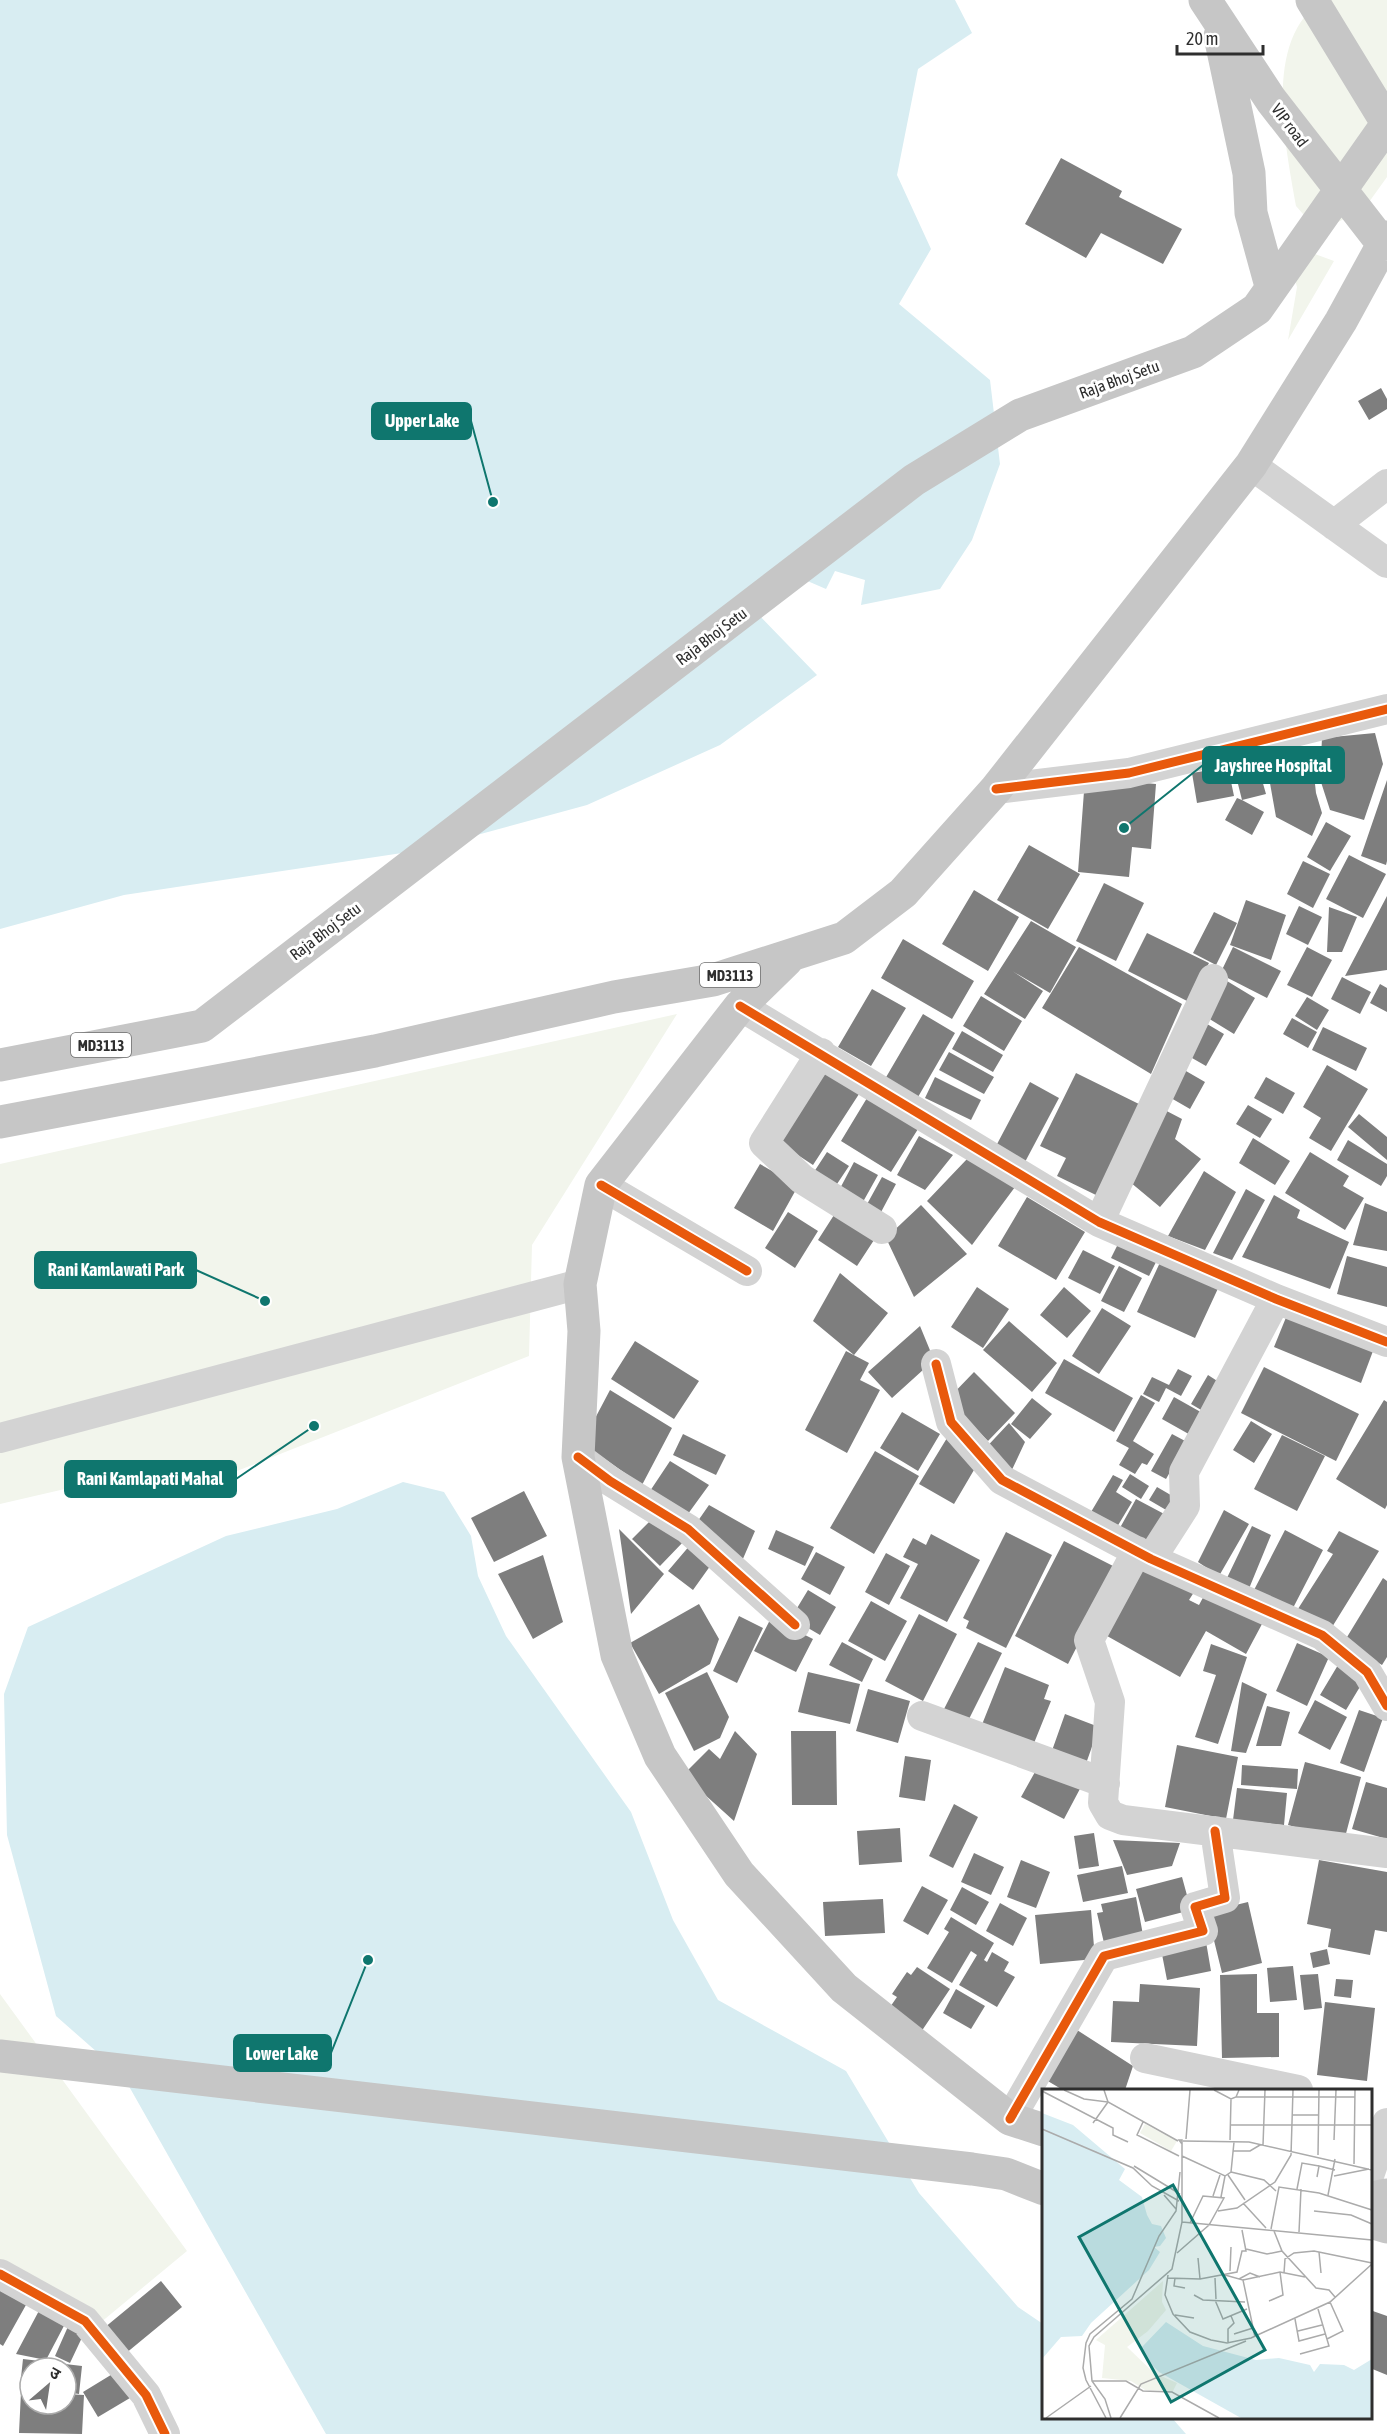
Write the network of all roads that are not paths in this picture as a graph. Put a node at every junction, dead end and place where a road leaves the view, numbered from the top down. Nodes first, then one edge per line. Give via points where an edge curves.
1 (1312, 0) edge
2 (1210, 8) edge
3 (1387, 124) edge
4 (1340, 191) junction
5 (1385, 241) edge
6 (1264, 298) junction
7 (1251, 465) junction
8 (1387, 484) edge
9 (1334, 525) junction
10 (1387, 562) edge
11 (1387, 709) edge
12 (996, 789) junction
13 (791, 957) junction
14 (1213, 979) dead end
15 (740, 1006) junction
16 (821, 1053) junction
17 (0, 1065) edge
18 (0, 1122) edge
19 (601, 1185) junction
20 (1099, 1222) junction
21 (882, 1229) dead end
22 (747, 1271) dead end
23 (580, 1284) junction
24 (1276, 1299) junction
25 (1387, 1342) edge
26 (936, 1364) dead end
27 (0, 1438) edge
28 (578, 1457) junction
29 (1144, 1555) junction
30 (795, 1625) dead end
31 (1387, 1706) edge
32 (922, 1716) dead end
33 (1105, 1783) junction
34 (1215, 1831) junction
35 (1387, 1853) edge
36 (0, 2056) edge
37 (1145, 2058) dead end
38 (1289, 2089) edge
39 (1372, 2106) edge
40 (1387, 2110) edge
41 (1010, 2119) junction
42 (1387, 2123) edge
43 (1042, 2129) edge
44 (1372, 2170) edge
45 (1042, 2188) edge
46 (1387, 2195) edge
47 (1372, 2202) edge
48 (1372, 2222) edge
49 (1387, 2227) edge
50 (0, 2274) edge
51 (165, 2434) edge

1 - 3 main road
2 - 4 main road, VIP road via 1271,100
2 - 6 main road via 1249,173
3 - 4 main road, Raja Bhoj Setu
4 - 5 main road, VIP road
4 - 6 main road, Raja Bhoj Setu
5 - 7 main road via 1341,321
6 - 17 main road, Raja Bhoj Setu / MD3113 via 1194,352 1020,415 914,480 202,1026
7 - 9 street
7 - 12 main road, MD3113
8 - 9 street
9 - 10 street
11 - 12 street via 1129,772
12 - 13 main road, MD3113 via 903,893 844,938
13 - 15 main road
13 - 18 main road, MD3113 via 713,980 614,997 375,1051
14 - 20 street
15 - 16 street
15 - 19 main road
16 - 20 street
16 - 21 street via 764,1143 802,1179
19 - 22 street
19 - 23 main road
20 - 24 street
23 - 27 street
23 - 28 main road via 584,1331
24 - 25 street
24 - 29 street via 1184,1472 1185,1506
26 - 29 street via 951,1422 1002,1480
28 - 30 street via 688,1529
28 - 41 main road via 617,1655 660,1756 740,1874 844,1988
29 - 31 street via 1322,1635 1367,1672
29 - 33 street via 1089,1640 1110,1702
32 - 33 street
33 - 34 street via 1103,1803 1110,1815 1123,1821
34 - 35 street
34 - 41 street via 1225,1898 1195,1907 1203,1931 1104,1956
36 - 45 main road via 972,2169 1006,2174
37 - 38 street
39 - 40 street
41 - 43 main road
42 - 44 street
46 - 47 main road
48 - 49 main road
50 - 51 street via 85,2321 146,2395

